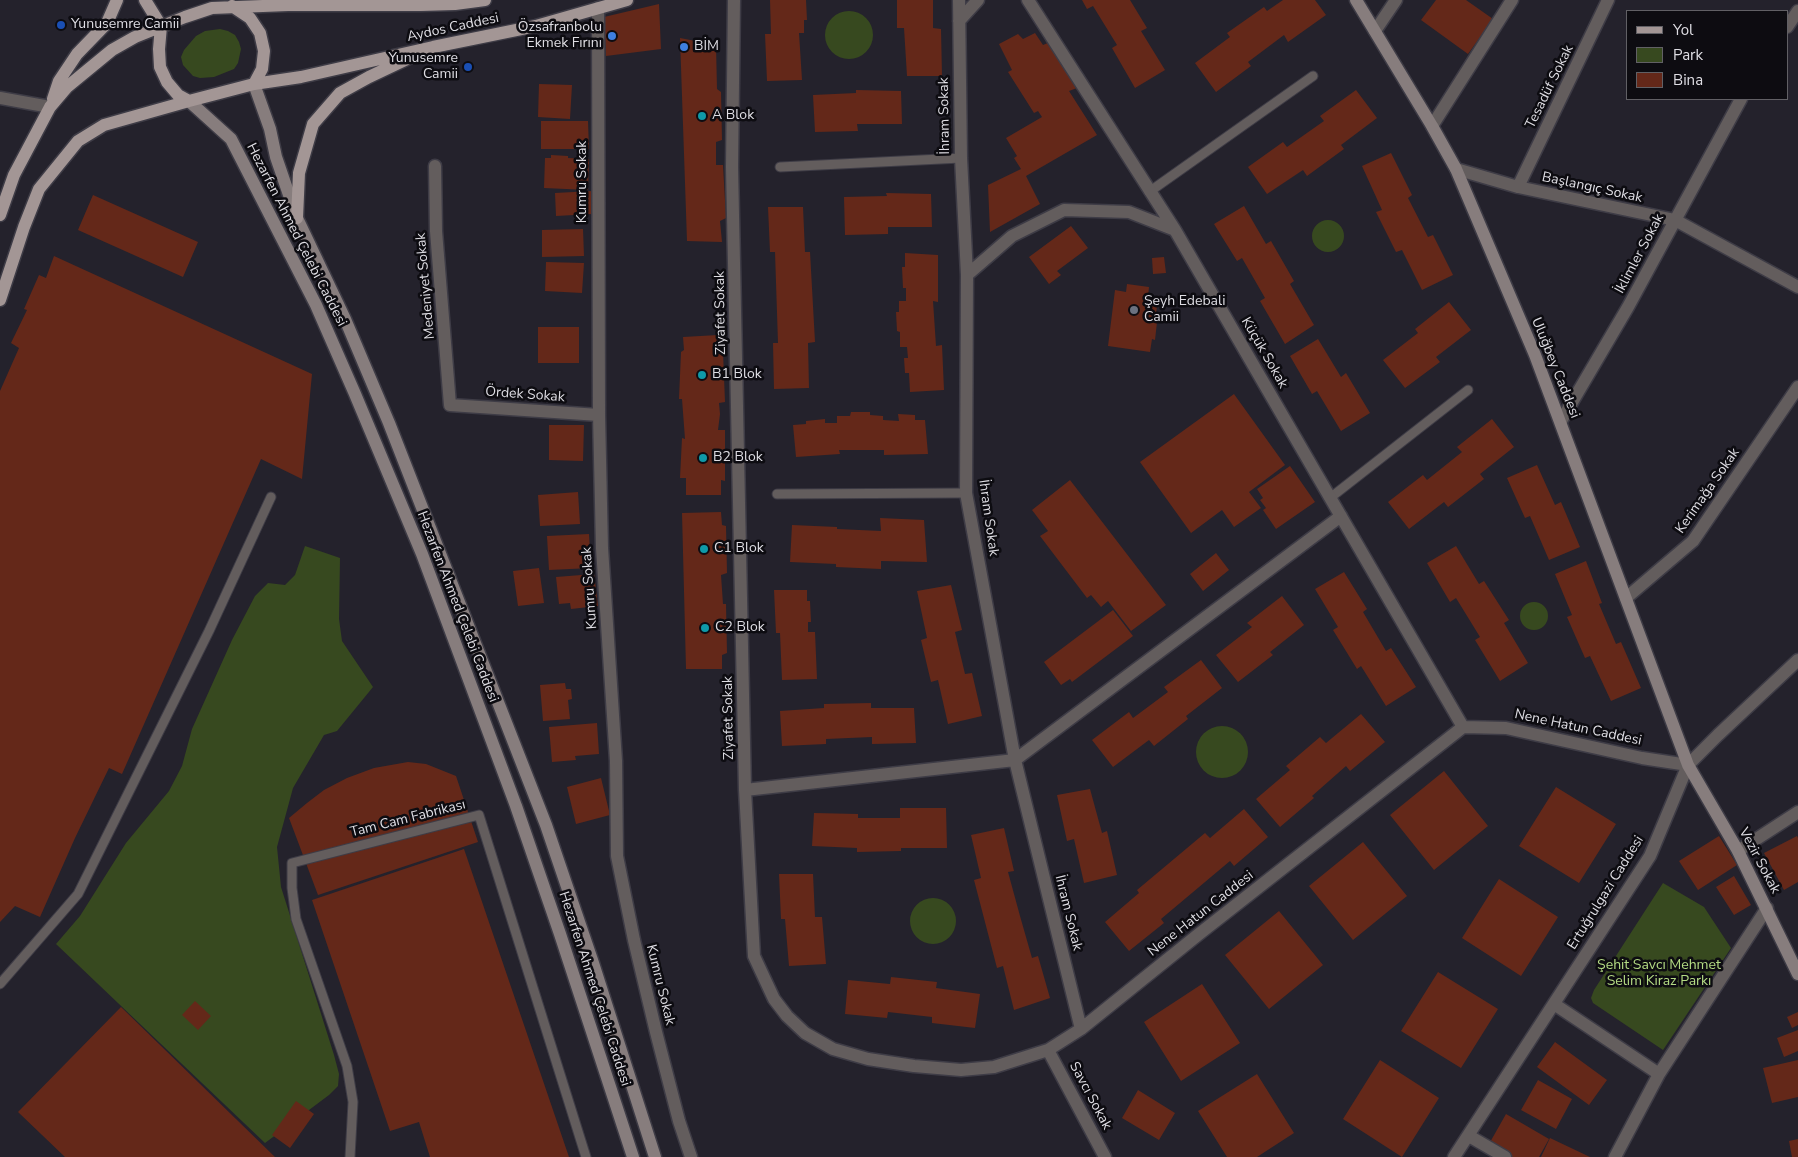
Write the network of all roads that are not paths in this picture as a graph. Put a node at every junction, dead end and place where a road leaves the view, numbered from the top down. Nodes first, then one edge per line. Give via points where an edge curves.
1 (117, 0) edge
2 (145, 0) edge
3 (219, 0) edge
4 (485, 0) edge
5 (627, 0) edge
6 (734, 0) edge
7 (959, 0) edge
8 (978, 0) edge
9 (1028, 0) edge
10 (1356, 0) edge
11 (1396, 0) edge
12 (1512, 0) edge
13 (1608, 0) edge
14 (236, 8) junction
15 (598, 8) junction
16 (959, 21) junction
17 (161, 26) junction
18 (1375, 31) junction
19 (433, 47) junction
20 (1313, 76) dead end
21 (254, 84) junction
22 (0, 98) edge
23 (1739, 100) edge
24 (189, 101) junction
25 (50, 107) junction
26 (1432, 126) junction
27 (961, 158) junction
28 (435, 166) dead end
29 (780, 167) dead end
30 (1456, 169) junction
31 (1518, 187) junction
32 (1149, 192) junction
33 (0, 216) edge
34 (297, 218) junction
35 (1675, 220) junction
36 (1175, 230) junction
37 (967, 275) junction
38 (1798, 287) edge
39 (0, 300) edge
40 (1798, 387) edge
41 (1468, 390) dead end
42 (450, 405) joint
43 (599, 415) junction
44 (1560, 421) junction
45 (966, 493) junction
46 (777, 494) dead end
47 (271, 497) dead end
48 (1330, 498) junction
49 (1341, 516) junction
50 (1626, 598) junction
51 (1798, 660) edge
52 (1463, 727) junction
53 (1015, 760) junction
54 (1688, 765) junction
55 (745, 790) junction
56 (1798, 812) edge
57 (1738, 851) junction
58 (1767, 908) junction
59 (754, 956) joint
60 (1798, 974) edge
61 (0, 984) edge
62 (1554, 1004) junction
63 (1081, 1029) junction
64 (1048, 1050) junction
65 (1659, 1074) junction
66 (1469, 1136) junction
67 (350, 1157) edge
68 (586, 1157) edge
69 (633, 1157) edge
70 (655, 1157) edge
71 (692, 1157) edge
72 (1105, 1157) edge
73 (1454, 1157) edge
74 (1505, 1157) edge
75 (1615, 1157) edge

1 - 25 main road via 108,23 77,54 60,81
2 - 17 main road
3 - 14 main road
4 - 14 main road, Aydos Caddesi via 455,4
5 - 15 main road, Aydos Caddesi
6 - 55 street, Ziyafet Sokak via 732,167
7 - 16 street, İhram Sokak
8 - 16 street
9 - 32 street, Küçük Sokak
10 - 18 street, Uluğbey Caddesi
11 - 18 street
12 - 26 street
13 - 31 street, Tesadüf Sokak
14 - 17 main road via 212,8
14 - 21 main road via 250,18 260,33 264,51 262,68
15 - 19 main road, Aydos Caddesi via 536,26
15 - 43 street, Kumru Sokak
16 - 27 street, İhram Sokak
17 - 24 main road via 160,66 167,82 178,95
17 - 25 main road via 112,50 67,87
18 - 26 street, Uluğbey Caddesi
19 - 21 main road, Aydos Caddesi via 301,77
19 - 34 main road via 340,93 319,115 313,124 299,173
20 - 32 lane
21 - 24 main road
21 - 34 street, Hezarfen Ahmed Çelebi Caddesi
22 - 25 street
23 - 35 street, İklimler Sokak
24 - 39 main road via 104,126 78,142 39,189
24 - 69 street, Hezarfen Ahmed Çelebi Caddesi via 232,140 316,304 355,394 422,554 516,806
25 - 33 main road via 14,175
26 - 30 street, Uluğbey Caddesi
27 - 29 lane
27 - 37 street, İhram Sokak
28 - 42 street, Medeniyet Sokak via 436,231
30 - 31 street, Başlangıç Sokak
30 - 44 street, Uluğbey Caddesi
31 - 35 street, Başlangıç Sokak
32 - 36 street, Küçük Sokak
34 - 70 street, Hezarfen Ahmed Çelebi Caddesi via 389,422 546,824
35 - 38 street, Başlangıç Sokak
35 - 44 street, İklimler Sokak
36 - 37 street via 1129,212 1064,210 1012,236
36 - 48 street, Küçük Sokak
37 - 45 street, İhram Sokak
40 - 50 street, Kerimağa Sokak via 1693,540
41 - 48 lane
42 - 43 street, Ördek Sokak
43 - 71 street, Kumru Sokak via 602,548 616,761 617,856 656,1032
44 - 50 street, Uluğbey Caddesi
45 - 46 lane
45 - 53 street, İhram Sokak
47 - 61 lane via 205,640 78,894
48 - 49 street, Küçük Sokak
49 - 52 street, Küçük Sokak
49 - 53 street
50 - 54 street, Uluğbey Caddesi
51 - 54 street, Ertuğrulgazi Caddesi
52 - 54 street, Nene Hatun Caddesi via 1506,728
52 - 63 street, Nene Hatun Caddesi
53 - 55 street
53 - 63 street, İhram Sokak
54 - 57 street, Vezir Sokak
54 - 62 street, Ertuğrulgazi Caddesi via 1650,856
55 - 59 street, Ziyafet Sokak
56 - 57 street
57 - 58 street, Vezir Sokak
58 - 60 street, Vezir Sokak
58 - 65 street
59 - 64 street, Nene Hatun Caddesi via 774,999 788,1016 805,1032 833,1049 868,1059 962,1070 994,1067
62 - 65 street
62 - 66 street, Ertuğrulgazi Caddesi
63 - 64 street, Nene Hatun Caddesi
64 - 72 street, Savcı Sokak
65 - 75 street
66 - 73 street, Ertuğrulgazi Caddesi
66 - 74 street
67 - 68 lane, Tam Cam Fabrikası via 352,1102 347,1066 296,919 292,862 479,815

